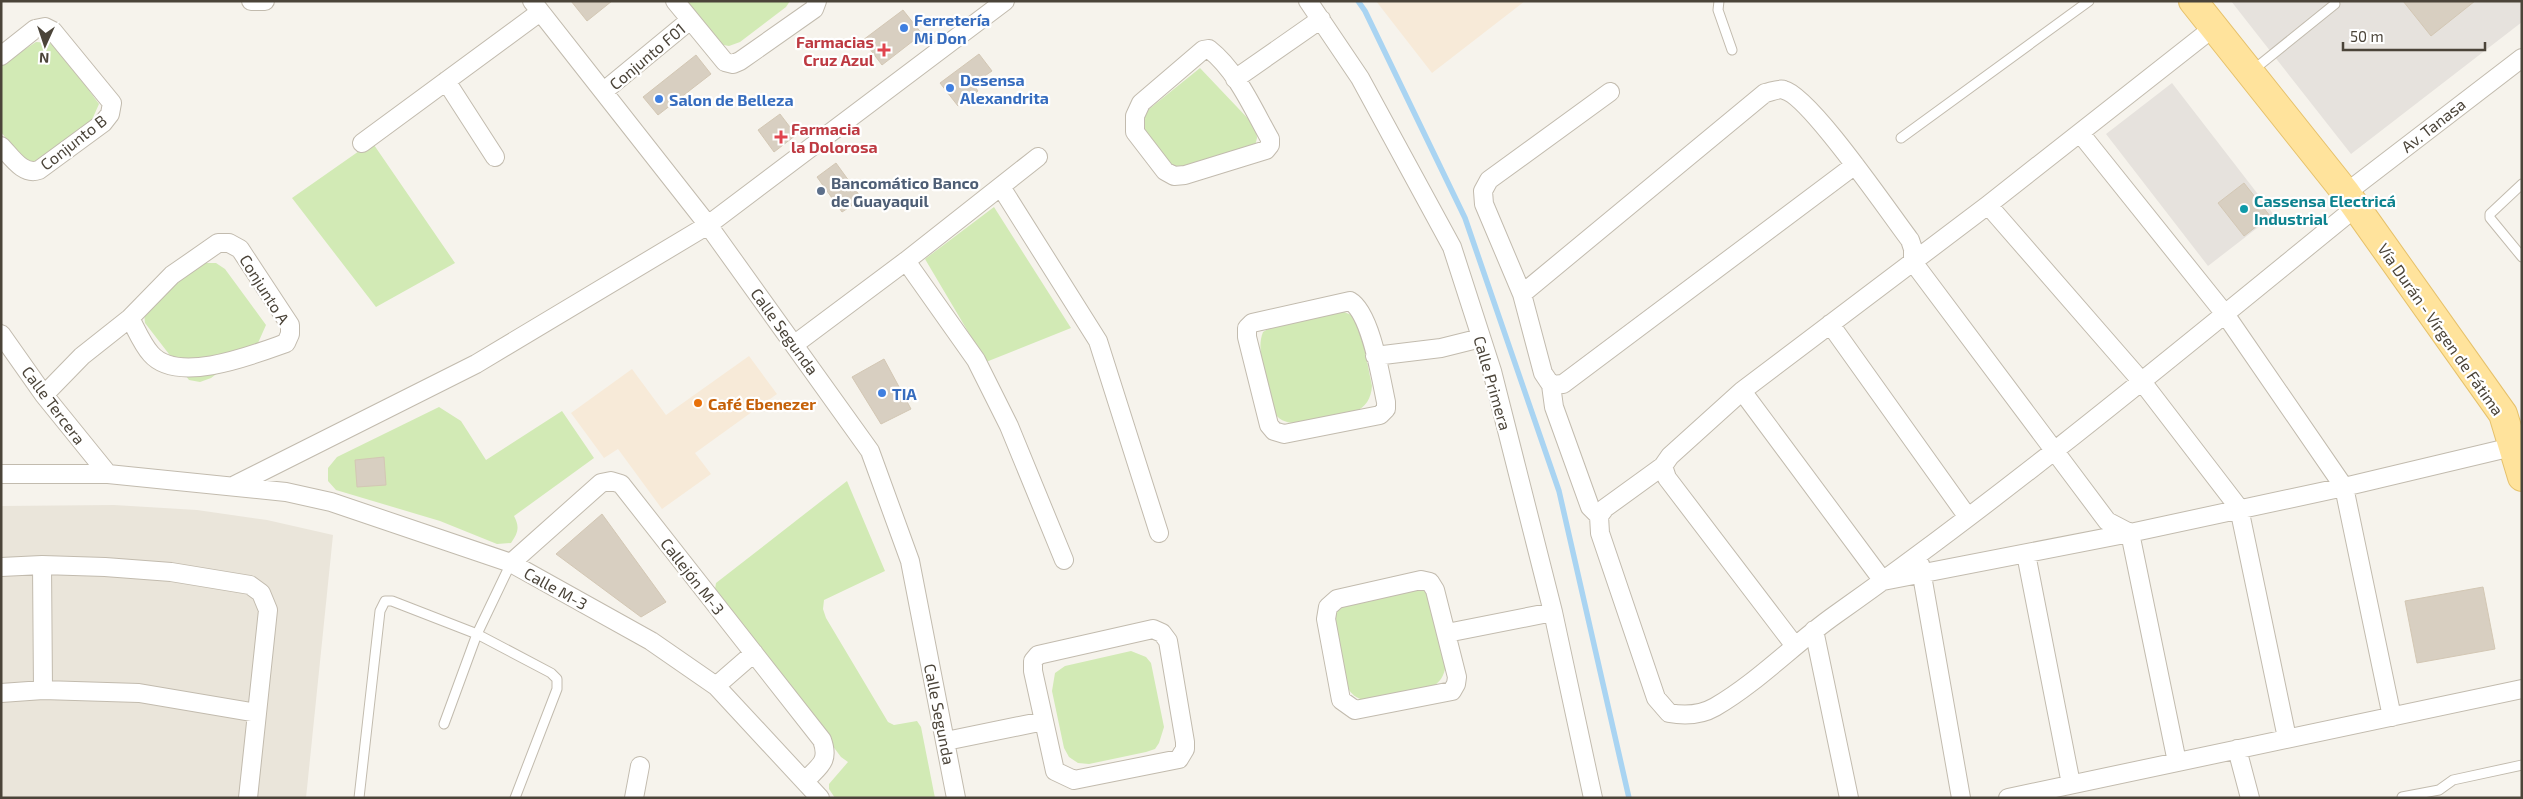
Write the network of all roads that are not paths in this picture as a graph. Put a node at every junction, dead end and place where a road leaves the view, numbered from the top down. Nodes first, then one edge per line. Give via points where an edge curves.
1 (251, 1) edge
2 (265, 1) edge
3 (675, 1) edge
4 (816, 1) edge
5 (1005, 1) edge
6 (1308, 1) edge
7 (1719, 1) edge
8 (2089, 1) edge
9 (2193, 1) edge
10 (2335, 4) dead end
11 (536, 7) edge
12 (1321, 19) junction
13 (689, 21) junction
14 (2213, 28) junction
15 (1732, 50) dead end
16 (1, 56) edge
17 (2522, 58) edge
18 (2249, 73) junction
19 (1235, 78) junction
20 (446, 81) junction
21 (604, 91) junction
22 (1610, 92) dead end
23 (2080, 133) junction
24 (1901, 138) dead end
25 (362, 143) dead end
26 (1, 146) edge
27 (1038, 156) dead end
28 (495, 157) dead end
29 (1855, 165) junction
30 (2522, 184) edge
31 (1001, 187) junction
32 (2350, 201) junction
33 (1988, 205) junction
34 (708, 225) junction
35 (2522, 258) edge
36 (906, 261) junction
37 (1912, 262) junction
38 (1522, 294) junction
39 (2225, 314) junction
40 (130, 318) junction
41 (1830, 324) junction
42 (1, 334) edge
43 (1481, 338) junction
44 (795, 344) junction
45 (1375, 356) junction
46 (2143, 383) junction
47 (1551, 384) junction
48 (1742, 391) junction
49 (44, 394) junction
50 (2512, 447) junction
51 (2053, 451) junction
52 (1663, 466) junction
53 (1, 474) edge
54 (108, 474) junction
55 (2522, 477) edge
56 (234, 485) junction
57 (2344, 487) junction
58 (2239, 508) junction
59 (1599, 516) junction
60 (1967, 516) junction
61 (1159, 533) dead end
62 (2130, 533) junction
63 (2026, 554) junction
64 (1918, 557) junction
65 (1064, 560) dead end
66 (511, 563) junction
67 (42, 565) junction
68 (1, 567) edge
69 (1922, 574) junction
70 (1883, 581) junction
71 (1553, 612) junction
72 (1814, 630) junction
73 (1447, 633) junction
74 (477, 634) junction
75 (1795, 646) junction
76 (754, 653) junction
77 (716, 686) junction
78 (2522, 689) edge
79 (43, 690) junction
80 (1, 693) edge
81 (257, 713) junction
82 (2392, 717) junction
83 (1044, 721) junction
84 (444, 724) dead end
85 (2287, 738) junction
86 (946, 741) junction
87 (2237, 749) junction
88 (2176, 762) junction
89 (2522, 764) edge
90 (640, 766) dead end
91 (805, 782) junction
92 (2071, 784) junction
93 (2402, 797) edge
94 (248, 798) edge
95 (359, 798) edge
96 (515, 798) edge
97 (634, 798) edge
98 (820, 798) edge
99 (956, 798) edge
100 (1593, 798) edge
101 (1850, 798) edge
102 (1961, 798) edge
103 (2008, 798) edge
104 (2250, 798) edge

1 - 2 street
3 - 13 street, Conjunto F01
4 - 13 street, Conjunto F01 via 814,9 733,64 725,62
5 - 34 street
6 - 12 street, Calle Primera
7 - 15 lane via 1718,10
8 - 24 lane
9 - 14 main road, Vía Durán - Vírgen de Fátima
10 - 18 lane
11 - 20 street
11 - 21 street, Calle Segunda
12 - 19 street
12 - 43 street, Calle Primera via 1360,78 1452,247
13 - 21 street, Conjunto F01
14 - 18 main road, Vía Durán - Vírgen de Fátima
14 - 23 street
16 - 26 street, Conjunto B via 35,29 45,27 53,31 112,103 110,114 103,123 39,170 33,172 22,168
17 - 32 street, Av. Tanasa
18 - 32 main road, Vía Durán - Vírgen de Fátima
19 - 19 street via 1270,139 1270,145 1266,150 1185,175 1174,176 1164,171 1135,132 1135,116 1141,103 1203,50 1209,49 1217,55
20 - 25 street
20 - 28 street
21 - 34 street, Calle Segunda
22 - 38 street via 1489,180 1483,191 1484,204
23 - 33 street
23 - 39 street
27 - 31 street
29 - 37 street via 1910,240
29 - 38 street via 1800,98 1783,89 1765,93
29 - 47 street via 1563,384
30 - 35 lane via 2490,214
31 - 36 street
31 - 61 street via 1098,341
32 - 39 street, Av. Tanasa
32 - 50 main road, Vía Durán - Vírgen de Fátima via 2503,414
33 - 37 street
33 - 46 street
34 - 44 street, Calle Segunda
34 - 56 street via 476,364
36 - 44 street
36 - 65 street via 976,360 1009,426
37 - 41 street
37 - 51 street
38 - 47 street via 1543,373
39 - 46 street, Av. Tanasa
39 - 57 street
40 - 40 street, Conjunto A via 172,276 218,243 229,243 245,256 290,325 290,334 286,343 237,361 204,367 171,366 151,355
40 - 49 street, Conjunto A via 82,356
41 - 48 street
41 - 60 street
42 - 49 street, Calle Tercera
43 - 45 street via 1441,348
43 - 71 street, Calle Primera
44 - 86 street, Calle Segunda via 870,451 910,561
45 - 45 street via 1386,402 1386,409 1380,415 1284,434 1274,431 1269,425 1247,328 1252,323 1350,301 1361,310
46 - 51 street, Av. Tanasa
46 - 58 street
47 - 59 street via 1554,407 1590,507
48 - 52 street
48 - 70 street
49 - 54 street, Calle Tercera
50 - 55 main road, Vía Durán - Vírgen de Fátima
50 - 57 street
51 - 60 street, Av. Tanasa
51 - 62 street via 2107,521
52 - 59 street via 1605,508
52 - 75 street via 1667,478
53 - 54 street, Calle M-3
54 - 56 street, Calle M-3
56 - 66 street, Calle M-3 via 331,502
57 - 58 street
57 - 82 street
58 - 62 street
58 - 85 street
59 - 75 street, Av. Tanasa via 1600,533 1656,698 1669,713 1688,716 1713,708
60 - 64 street, Av. Tanasa
62 - 63 street
62 - 88 street
63 - 69 street
63 - 92 street
64 - 69 street
64 - 70 street, Av. Tanasa
66 - 74 lane
66 - 76 street, Callejón M-3 via 601,483 621,484
66 - 77 street, Calle M-3 via 651,641
67 - 68 street
67 - 79 street
67 - 81 street via 171,572 250,584 261,593 268,610
69 - 70 street
69 - 102 street
70 - 72 street, Av. Tanasa
71 - 73 street
71 - 100 street, Calle Primera
72 - 75 street, Av. Tanasa
72 - 101 street
73 - 73 street via 1457,677 1452,691 1356,710 1341,700 1326,619 1328,608 1337,599 1421,580 1430,582
74 - 84 lane
74 - 95 lane via 392,600 385,601 380,611
74 - 96 lane via 551,672 558,680
76 - 77 street
76 - 91 street, Callejón M-3 via 822,740 825,760
77 - 91 street, Calle M-3
78 - 82 street
79 - 80 street
79 - 81 street via 139,693
81 - 94 street
82 - 85 street
83 - 83 street via 1055,770 1074,780 1179,759 1185,742 1168,640 1153,629 1038,655 1033,661 1033,670
83 - 86 street
85 - 87 street
86 - 99 street, Calle Segunda
87 - 88 street
87 - 104 street
88 - 92 street
89 - 93 lane via 2453,780 2438,790
90 - 97 street
91 - 98 street, Calle M-3
92 - 103 street

